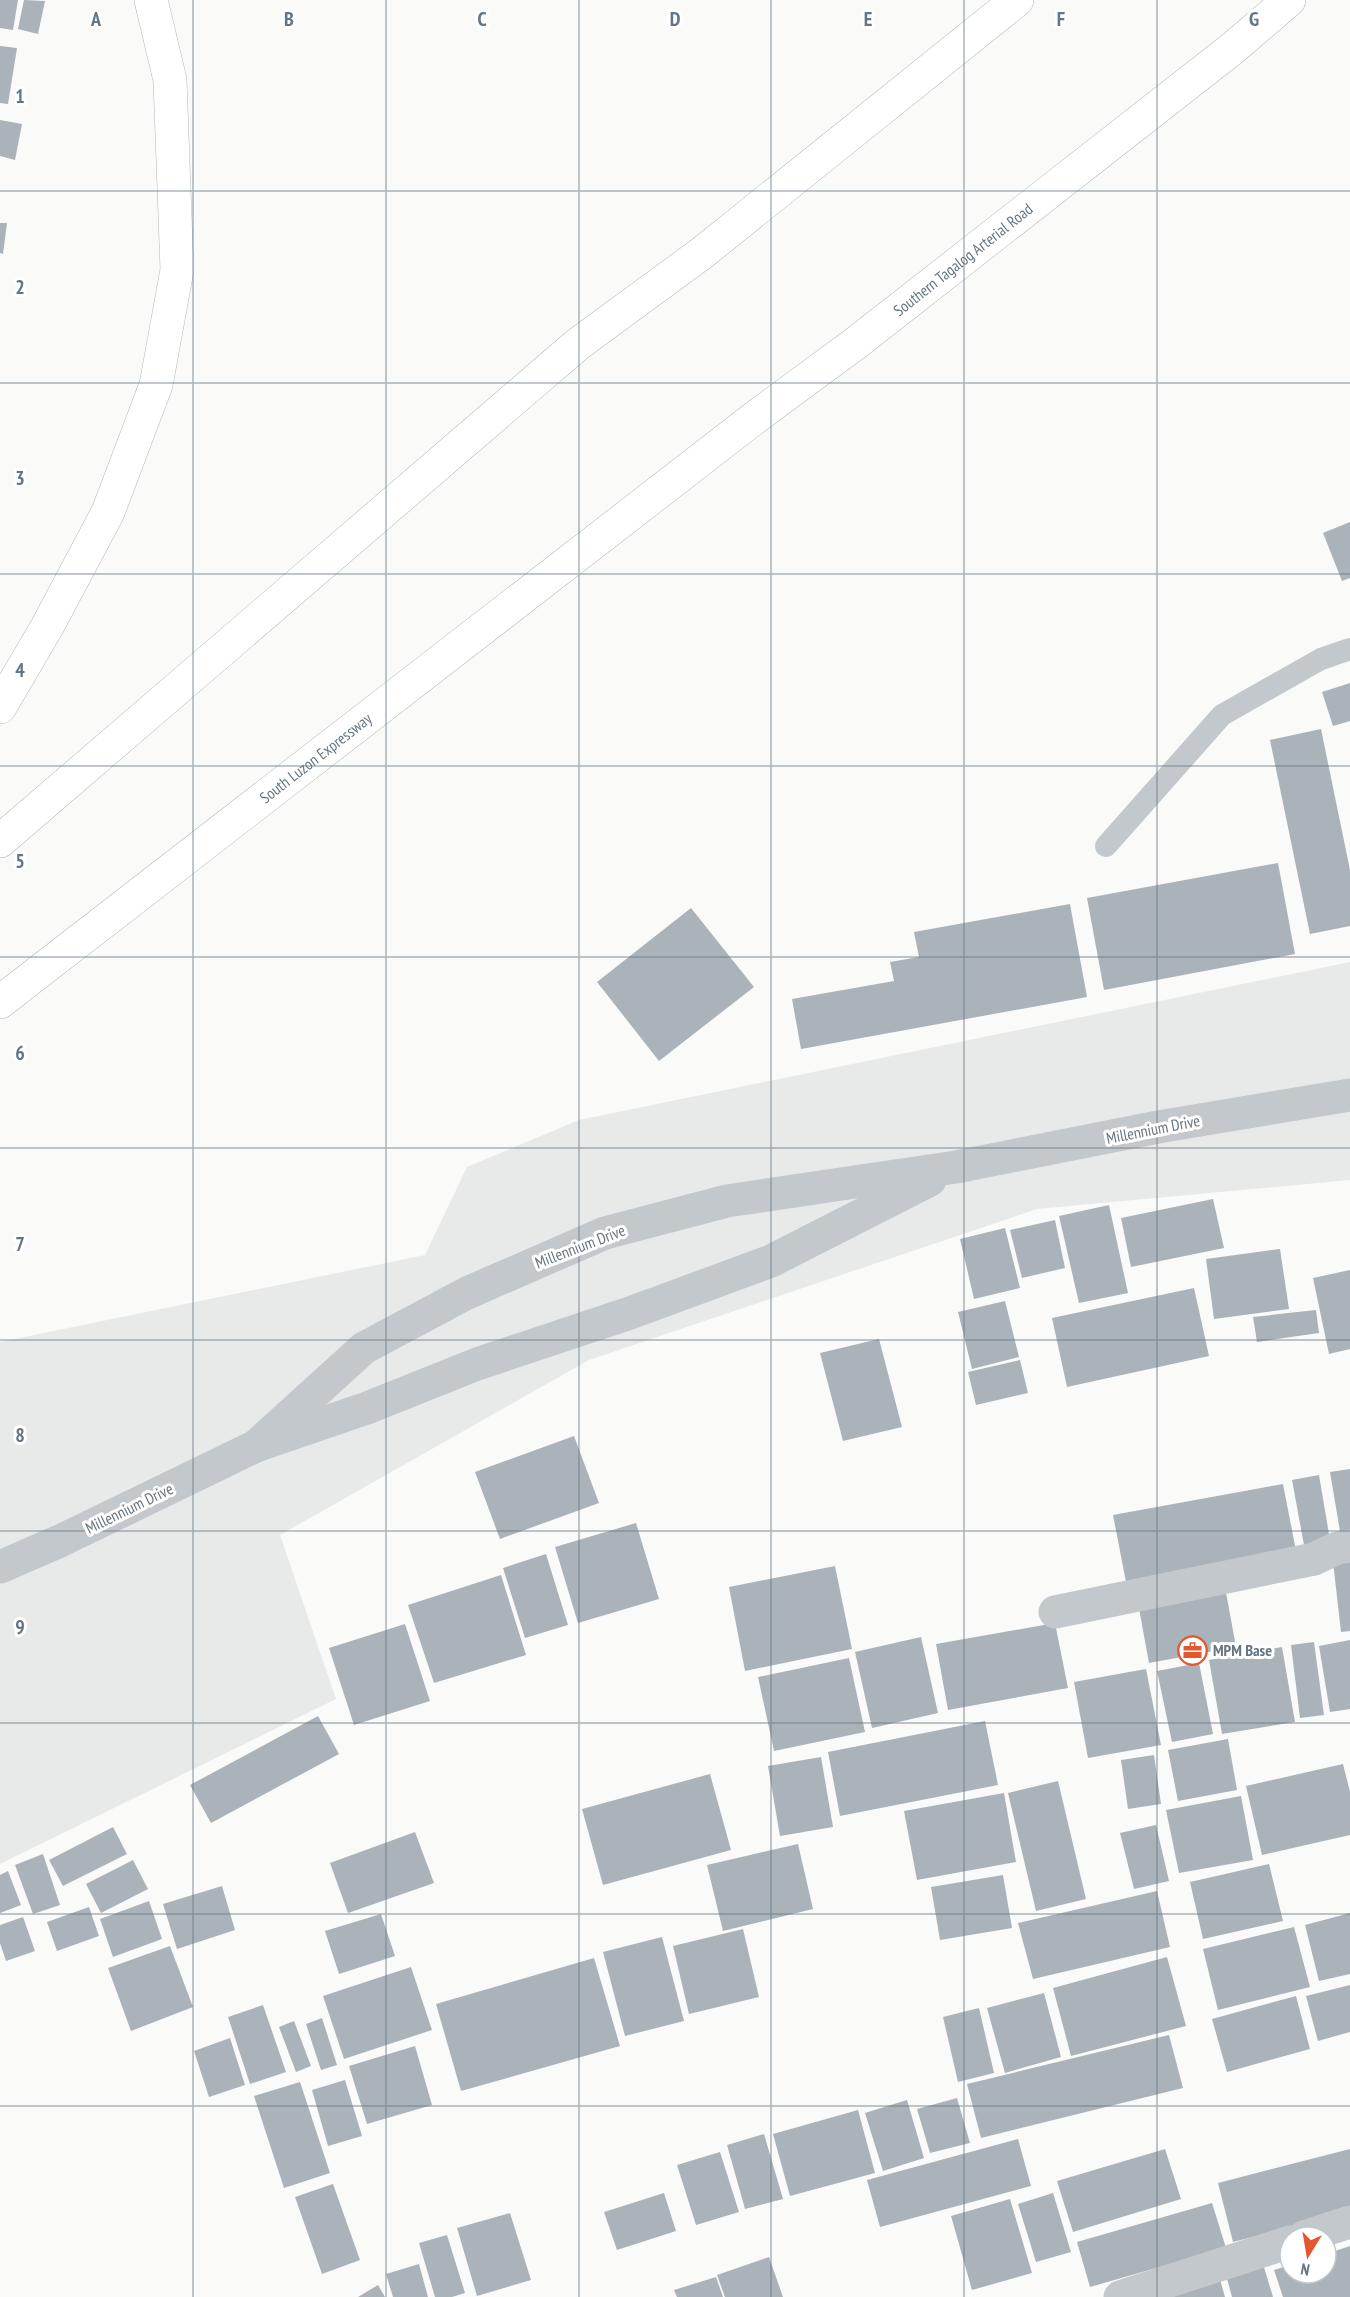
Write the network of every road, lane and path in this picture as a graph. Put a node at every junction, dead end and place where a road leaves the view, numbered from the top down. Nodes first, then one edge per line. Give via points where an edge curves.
1 (151, 0) edge
2 (1017, 0) edge
3 (1289, 0) edge
4 (632, 513) joint
5 (1350, 649) edge
6 (0, 707) edge
7 (0, 841) edge
8 (1106, 846) dead end
9 (0, 1002) edge
10 (1350, 1095) edge
11 (956, 1167) junction
12 (256, 1446) junction
13 (1350, 1546) edge
14 (0, 1567) edge
15 (1055, 1612) dead end
16 (1278, 2246) edge
17 (1120, 2297) edge

1 - 6 highway via 170,81 177,270 156,385 108,512
2 - 7 highway via 702,253 578,344
3 - 4 highway, Southern Tagalog Arterial Road via 856,343
4 - 9 highway, South Luzon Expressway
5 - 8 lane via 1321,659 1222,715
10 - 11 street, Millennium Drive via 1158,1127
11 - 12 street, Millennium Drive via 771,1261
11 - 12 street, Millennium Drive via 727,1201 605,1233 467,1293 364,1348
12 - 14 street, Millennium Drive
13 - 15 street via 1314,1559
16 - 17 street

